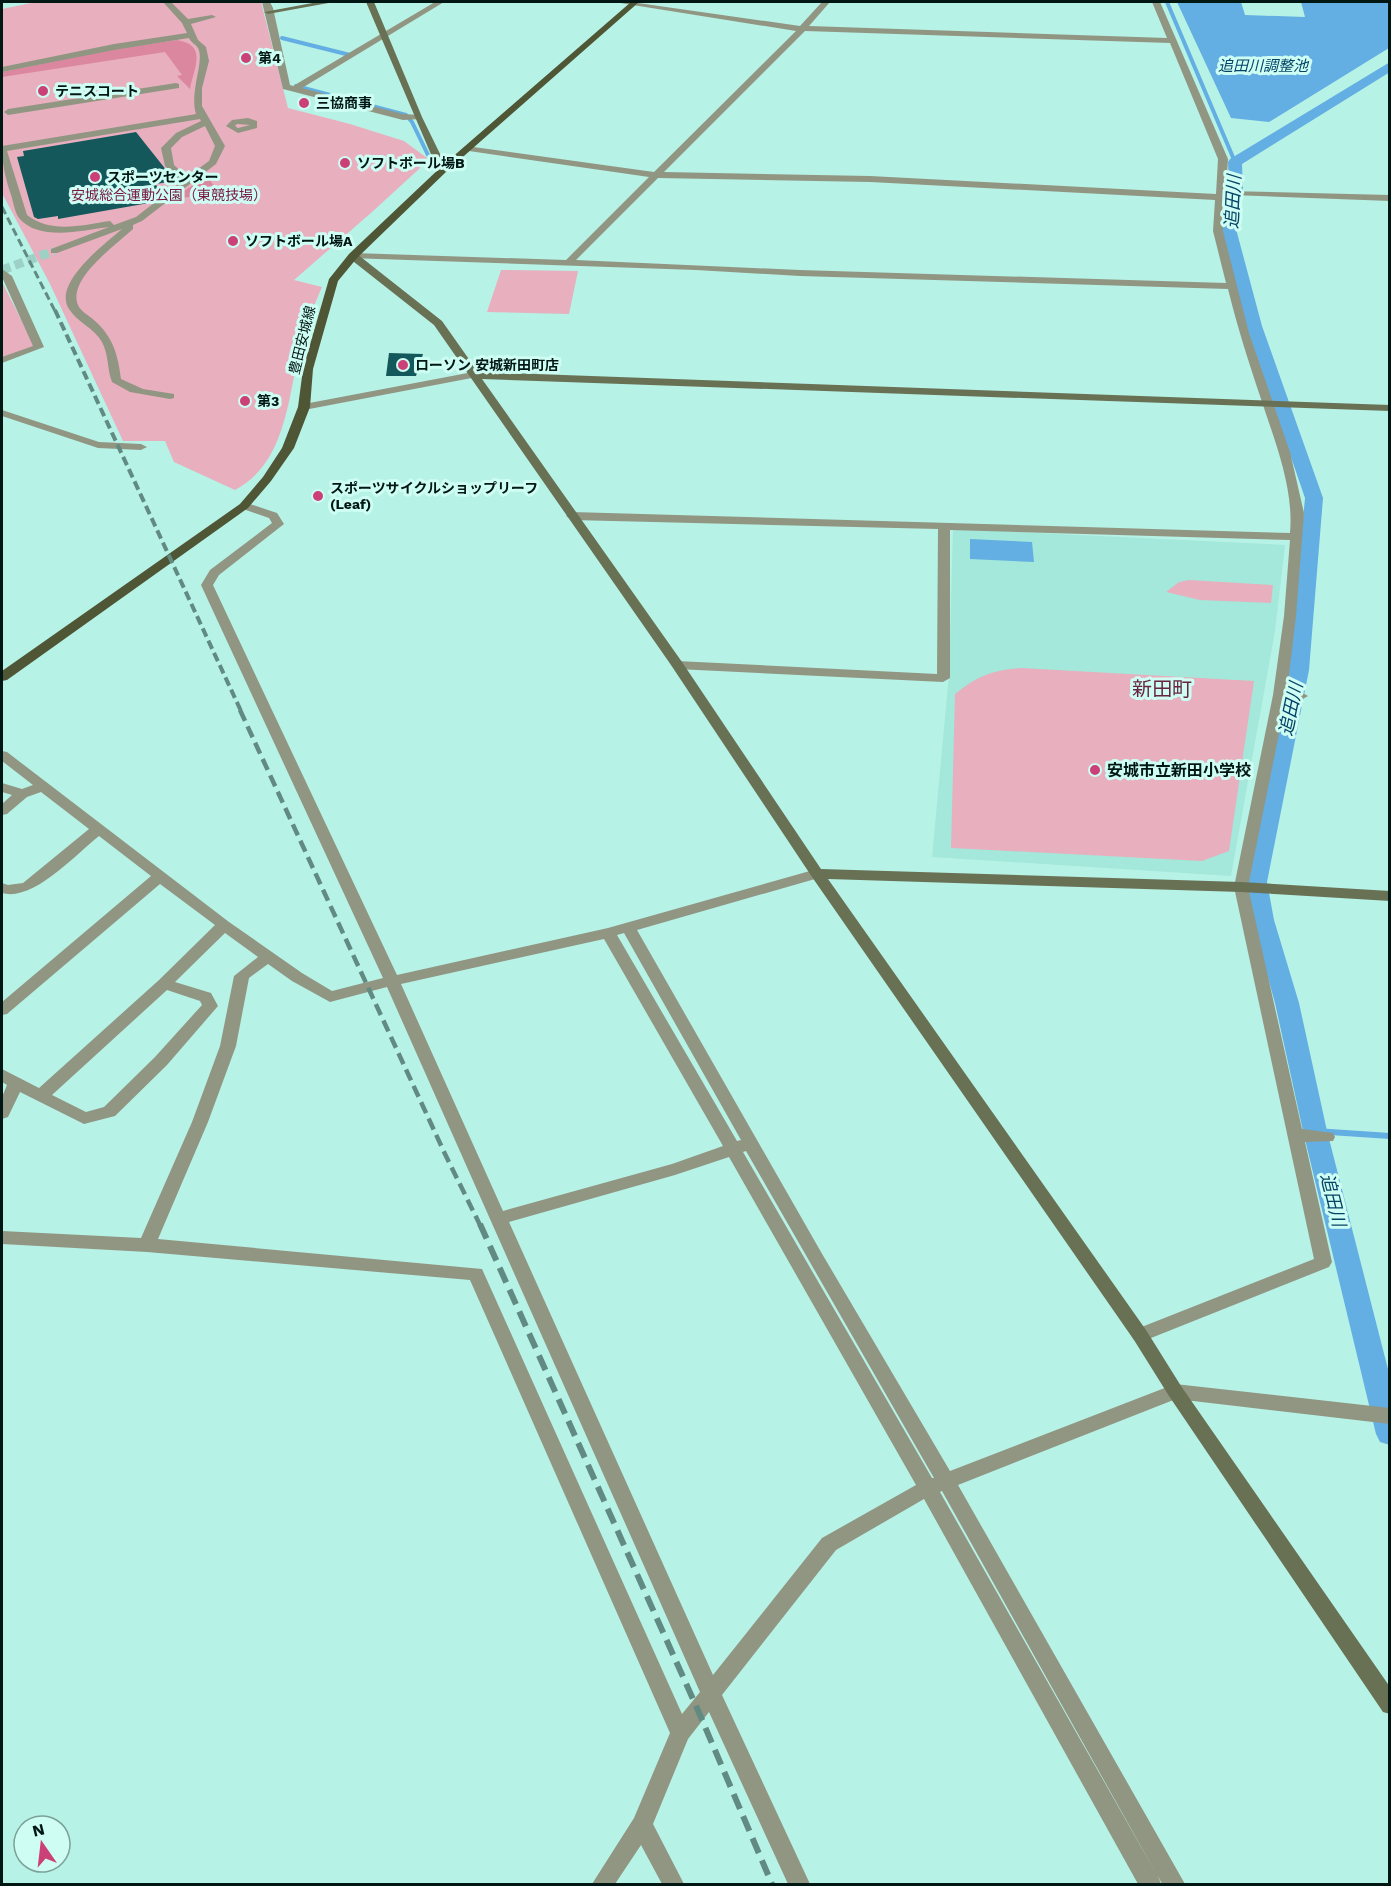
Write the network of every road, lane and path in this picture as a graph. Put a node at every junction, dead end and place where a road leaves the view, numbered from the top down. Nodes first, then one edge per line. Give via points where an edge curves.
1 (167, 2) edge
2 (330, 2) edge
3 (370, 2) edge
4 (440, 2) edge
5 (618, 2) edge
6 (634, 2) edge
7 (826, 2) edge
8 (1156, 2) edge
9 (266, 10) edge
10 (213, 17) dead end
11 (186, 22) junction
12 (802, 29) junction
13 (192, 35) junction
14 (385, 36) junction
15 (1172, 41) junction
16 (2, 70) edge
17 (174, 82) dead end
18 (293, 90) junction
19 (6, 109) dead end
20 (418, 117) junction
21 (205, 119) junction
22 (1232, 144) dead end
23 (1220, 145) junction
24 (469, 148) junction
25 (2, 150) edge
26 (445, 168) junction
27 (655, 175) junction
28 (186, 182) junction
29 (1226, 195) junction
30 (1389, 198) edge
31 (139, 219) junction
32 (54, 251) tunnel mouth
33 (353, 256) junction
34 (567, 262) junction
35 (2, 272) edge
36 (1231, 286) junction
37 (2, 360) edge
38 (473, 375) junction
39 (170, 396) dead end
40 (1271, 403) junction
41 (304, 407) junction
42 (1389, 408) edge
43 (2, 413) edge
44 (141, 447) dead end
45 (244, 506) junction
46 (572, 516) junction
47 (944, 526) junction
48 (1297, 537) junction
49 (677, 665) junction
50 (2, 676) edge
51 (1283, 695) junction
52 (1301, 696) dead end
53 (2, 756) edge
54 (43, 786) junction
55 (2, 787) edge
56 (22, 794) junction
57 (2, 811) edge
58 (97, 830) junction
59 (817, 874) junction
60 (159, 877) junction
61 (1245, 887) junction
62 (2, 888) edge
63 (1389, 896) edge
64 (225, 925) junction
65 (628, 927) junction
66 (608, 933) junction
67 (269, 956) junction
68 (392, 981) junction
69 (164, 984) junction
70 (2, 1010) edge
71 (9, 1080) edge
72 (40, 1096) junction
73 (2, 1113) edge
74 (1299, 1135) junction
75 (1327, 1137) dead end
76 (743, 1145) junction
77 (498, 1220) junction
78 (2, 1238) edge
79 (147, 1245) junction
80 (1140, 1335) junction
81 (1175, 1391) junction
82 (1385, 1415) edge
83 (937, 1486) junction
84 (711, 1694) junction
85 (1389, 1705) edge
86 (680, 1733) junction
87 (642, 1825) junction
88 (603, 1884) edge
89 (673, 1884) edge
90 (799, 1884) edge
91 (1150, 1884) edge
92 (1174, 1884) edge

1 - 11 street
2 - 9 street
3 - 14 street
4 - 14 street
5 - 6 street
6 - 12 street
6 - 24 main road, 豊田安城線
7 - 12 street
8 - 15 street
9 - 18 street via 285,87
10 - 11 street
11 - 13 street
12 - 15 street
12 - 27 street
13 - 16 street
13 - 21 street via 202,47 205,61 198,88 198,106
14 - 18 street
14 - 20 street
15 - 23 street
17 - 19 street
18 - 20 street via 403,117
20 - 26 street
21 - 25 street
21 - 28 street via 217,137 218,155
21 - 28 street via 166,148 170,166
22 - 23 street
23 - 29 street
24 - 26 main road, 豊田安城線
24 - 27 street
25 - 31 street via 23,216 29,222 56,229
26 - 33 main road, 豊田安城線
27 - 29 street via 870,179
27 - 34 street
28 - 31 street
29 - 30 street
29 - 36 street via 1218,231
31 - 32 street
31 - 39 street via 76,278 70,302 106,336 119,383
33 - 34 street
33 - 38 street via 438,323
33 - 41 main road, 豊田安城線 via 333,281 308,369
34 - 36 street
35 - 37 street via 39,347
36 - 40 street
38 - 40 street
38 - 41 street
38 - 46 street
40 - 42 street
40 - 48 street via 1293,484
41 - 45 main road, 豊田安城線 via 288,448
43 - 44 street via 98,445
45 - 50 main road, 豊田安城線
45 - 68 street via 273,516 278,524 214,573 207,585
46 - 47 street
46 - 49 street
47 - 48 street
47 - 49 street via 944,678
48 - 51 street
49 - 59 street
51 - 52 street
51 - 61 street
53 - 54 street
54 - 56 street
54 - 58 street
55 - 56 street
56 - 57 street
58 - 60 street
58 - 62 street via 27,886
59 - 61 street
59 - 65 street
59 - 80 street
60 - 64 street
60 - 70 street
61 - 63 street
61 - 74 street
64 - 67 street
64 - 69 street
65 - 66 street
65 - 76 street
66 - 68 street
66 - 76 street
67 - 68 street via 330,997
67 - 79 street via 242,976 228,1046
68 - 77 street
69 - 72 street
69 - 72 street via 206,997 210,1006 109,1112 84,1118
71 - 72 street
71 - 73 street
74 - 75 street
74 - 80 street via 1323,1262
76 - 77 street via 675,1169
76 - 83 street
77 - 84 street
78 - 79 street
79 - 86 street via 476,1274
80 - 81 street
81 - 82 street
81 - 83 street
81 - 85 street
83 - 84 street via 829,1544
83 - 91 street
83 - 92 street
84 - 86 street
84 - 90 street
86 - 87 street
87 - 88 street
87 - 89 street

